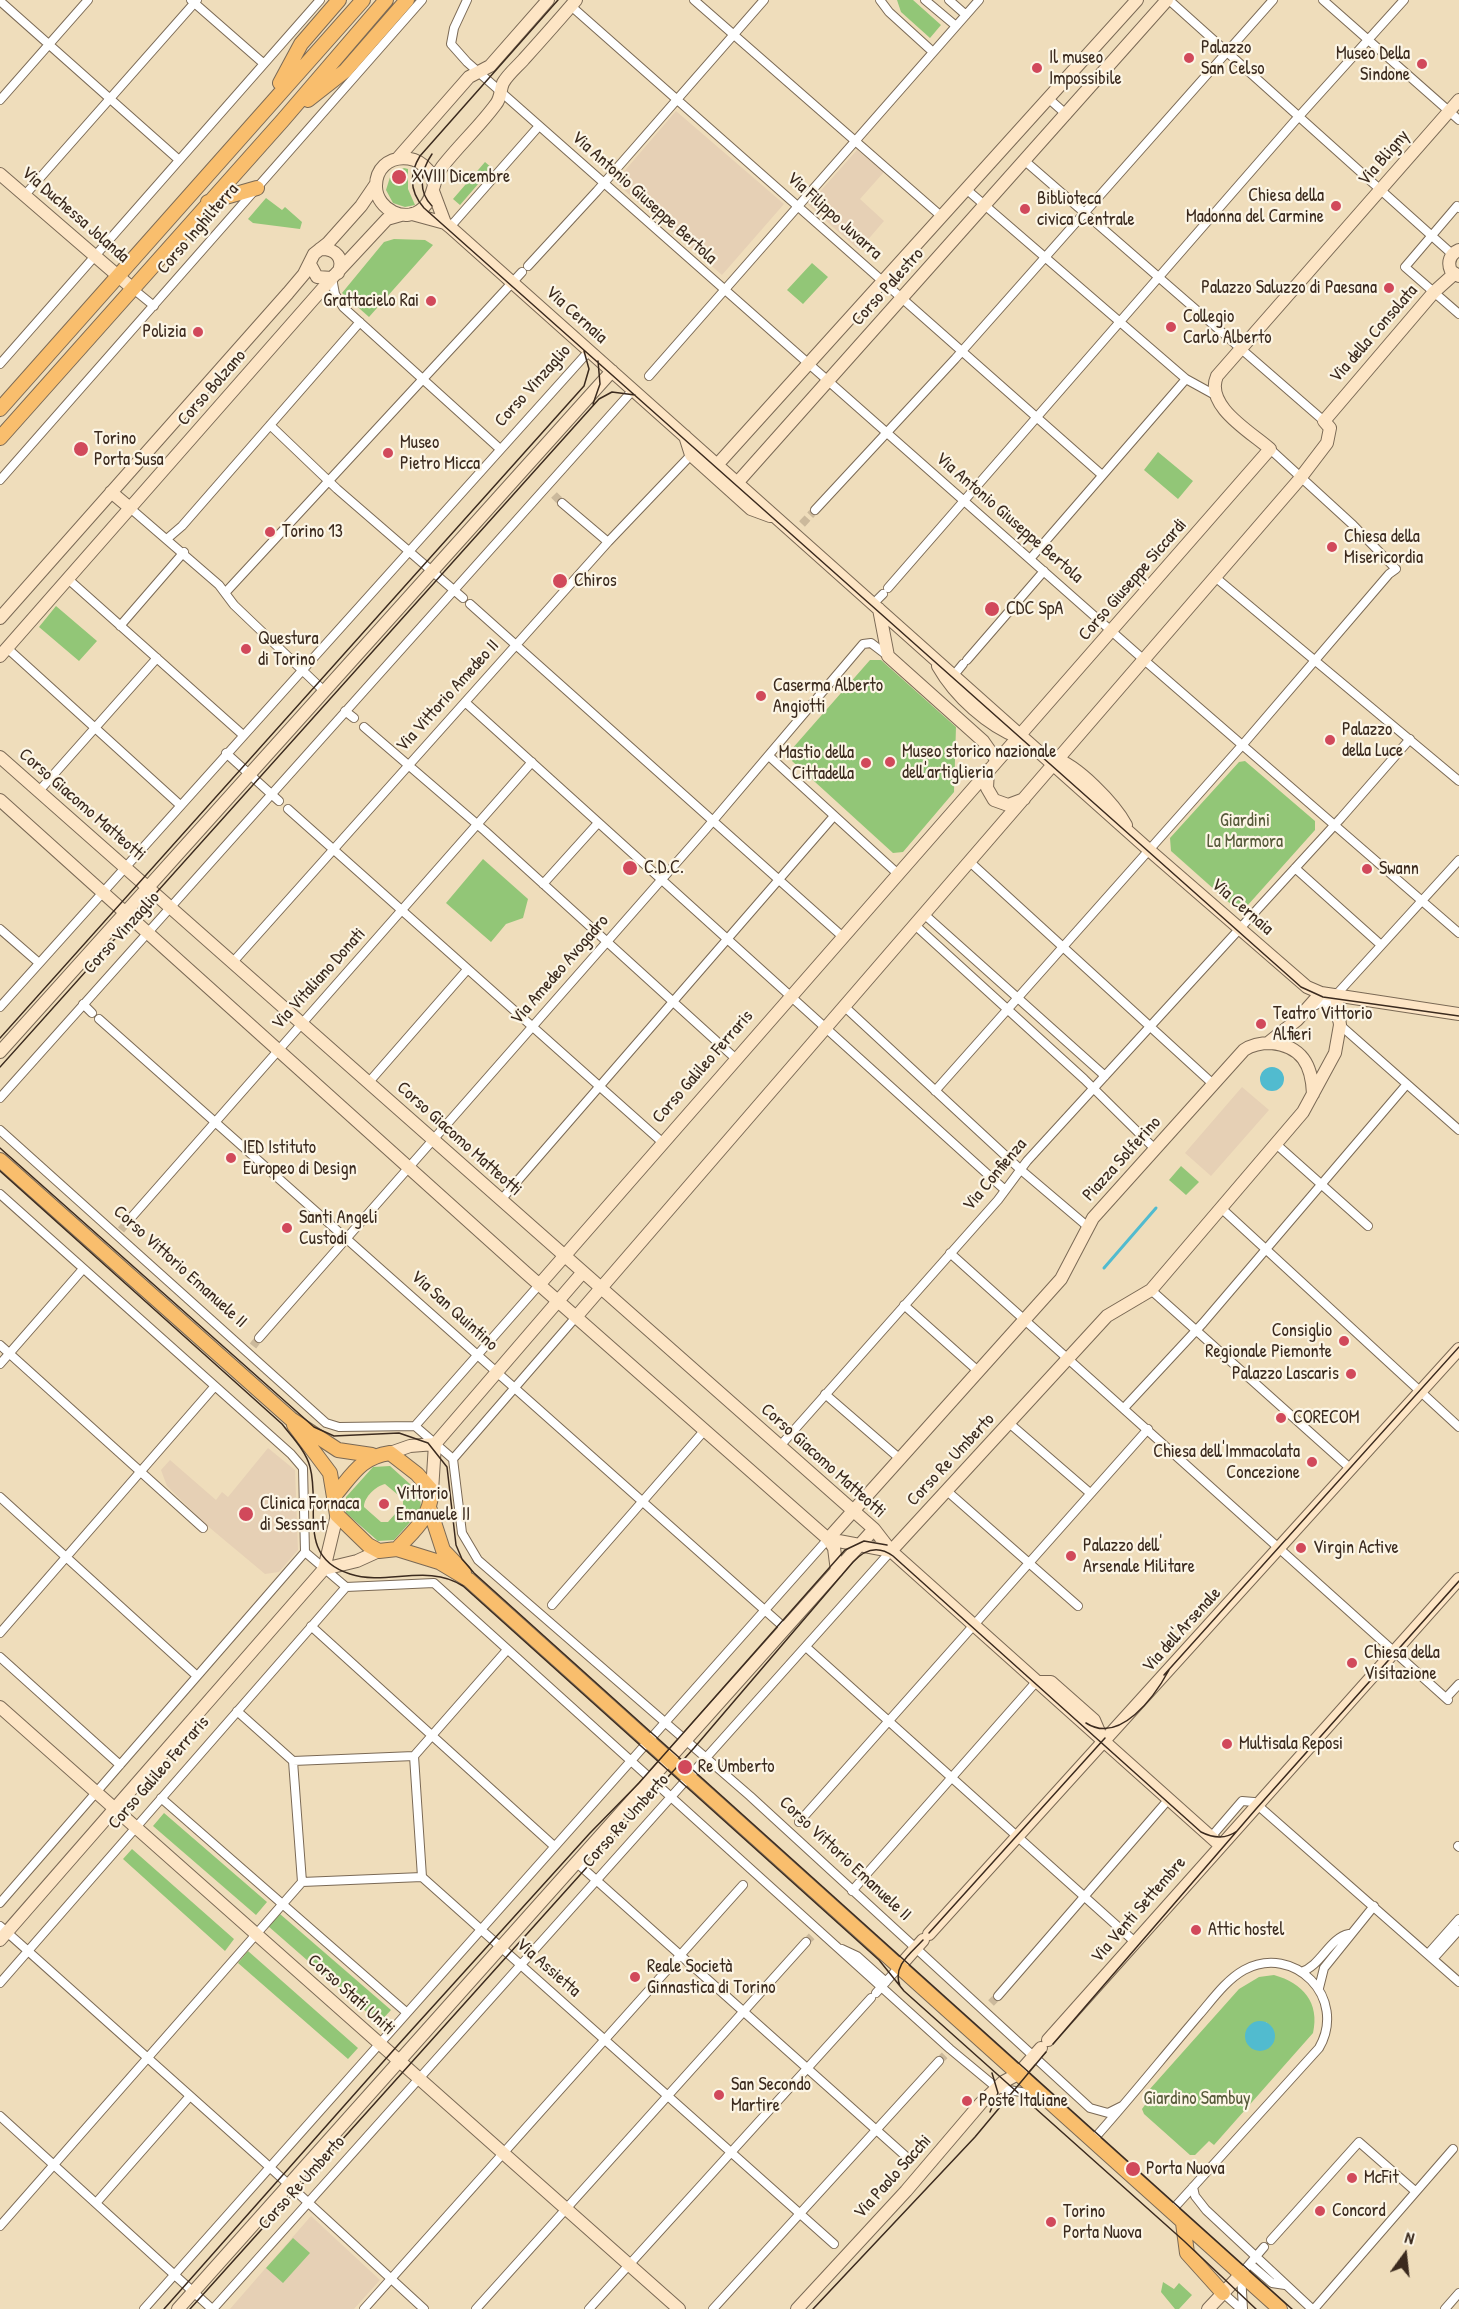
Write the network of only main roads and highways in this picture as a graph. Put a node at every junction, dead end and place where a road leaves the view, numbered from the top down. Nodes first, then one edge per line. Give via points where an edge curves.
1 (339, 0) edge
2 (363, 0) edge
3 (386, 0) edge
4 (407, 0) edge
5 (269, 104) junction
6 (283, 120) junction
7 (257, 188) road end
8 (208, 202) junction
9 (0, 409) edge
10 (0, 438) edge
11 (0, 1160) edge
12 (291, 1419) junction
13 (372, 1455) junction
14 (335, 1495) junction
15 (430, 1510) junction
16 (396, 1549) junction
17 (469, 1580) junction
18 (1182, 2223) junction
19 (1223, 2293) road end
20 (1280, 2309) edge

1 - 5 main road via 301,44
2 - 5 main road, Corso Inghilterra
3 - 6 main road, Corso Inghilterra
4 - 6 main road via 345,71
5 - 9 main road, Corso Inghilterra
6 - 8 main road, Corso Inghilterra
7 - 8 main road
8 - 10 main road, Corso Inghilterra
11 - 12 main road
12 - 13 main road via 338,1450
12 - 14 main road via 323,1462
13 - 14 main road
13 - 15 main road via 390,1453 417,1474 432,1491
14 - 16 main road via 338,1515 362,1541 379,1551
15 - 16 main road
15 - 17 main road via 441,1545
16 - 17 main road via 439,1562
17 - 18 main road
18 - 19 main road via 1187,2253
18 - 20 main road via 1248,2265

